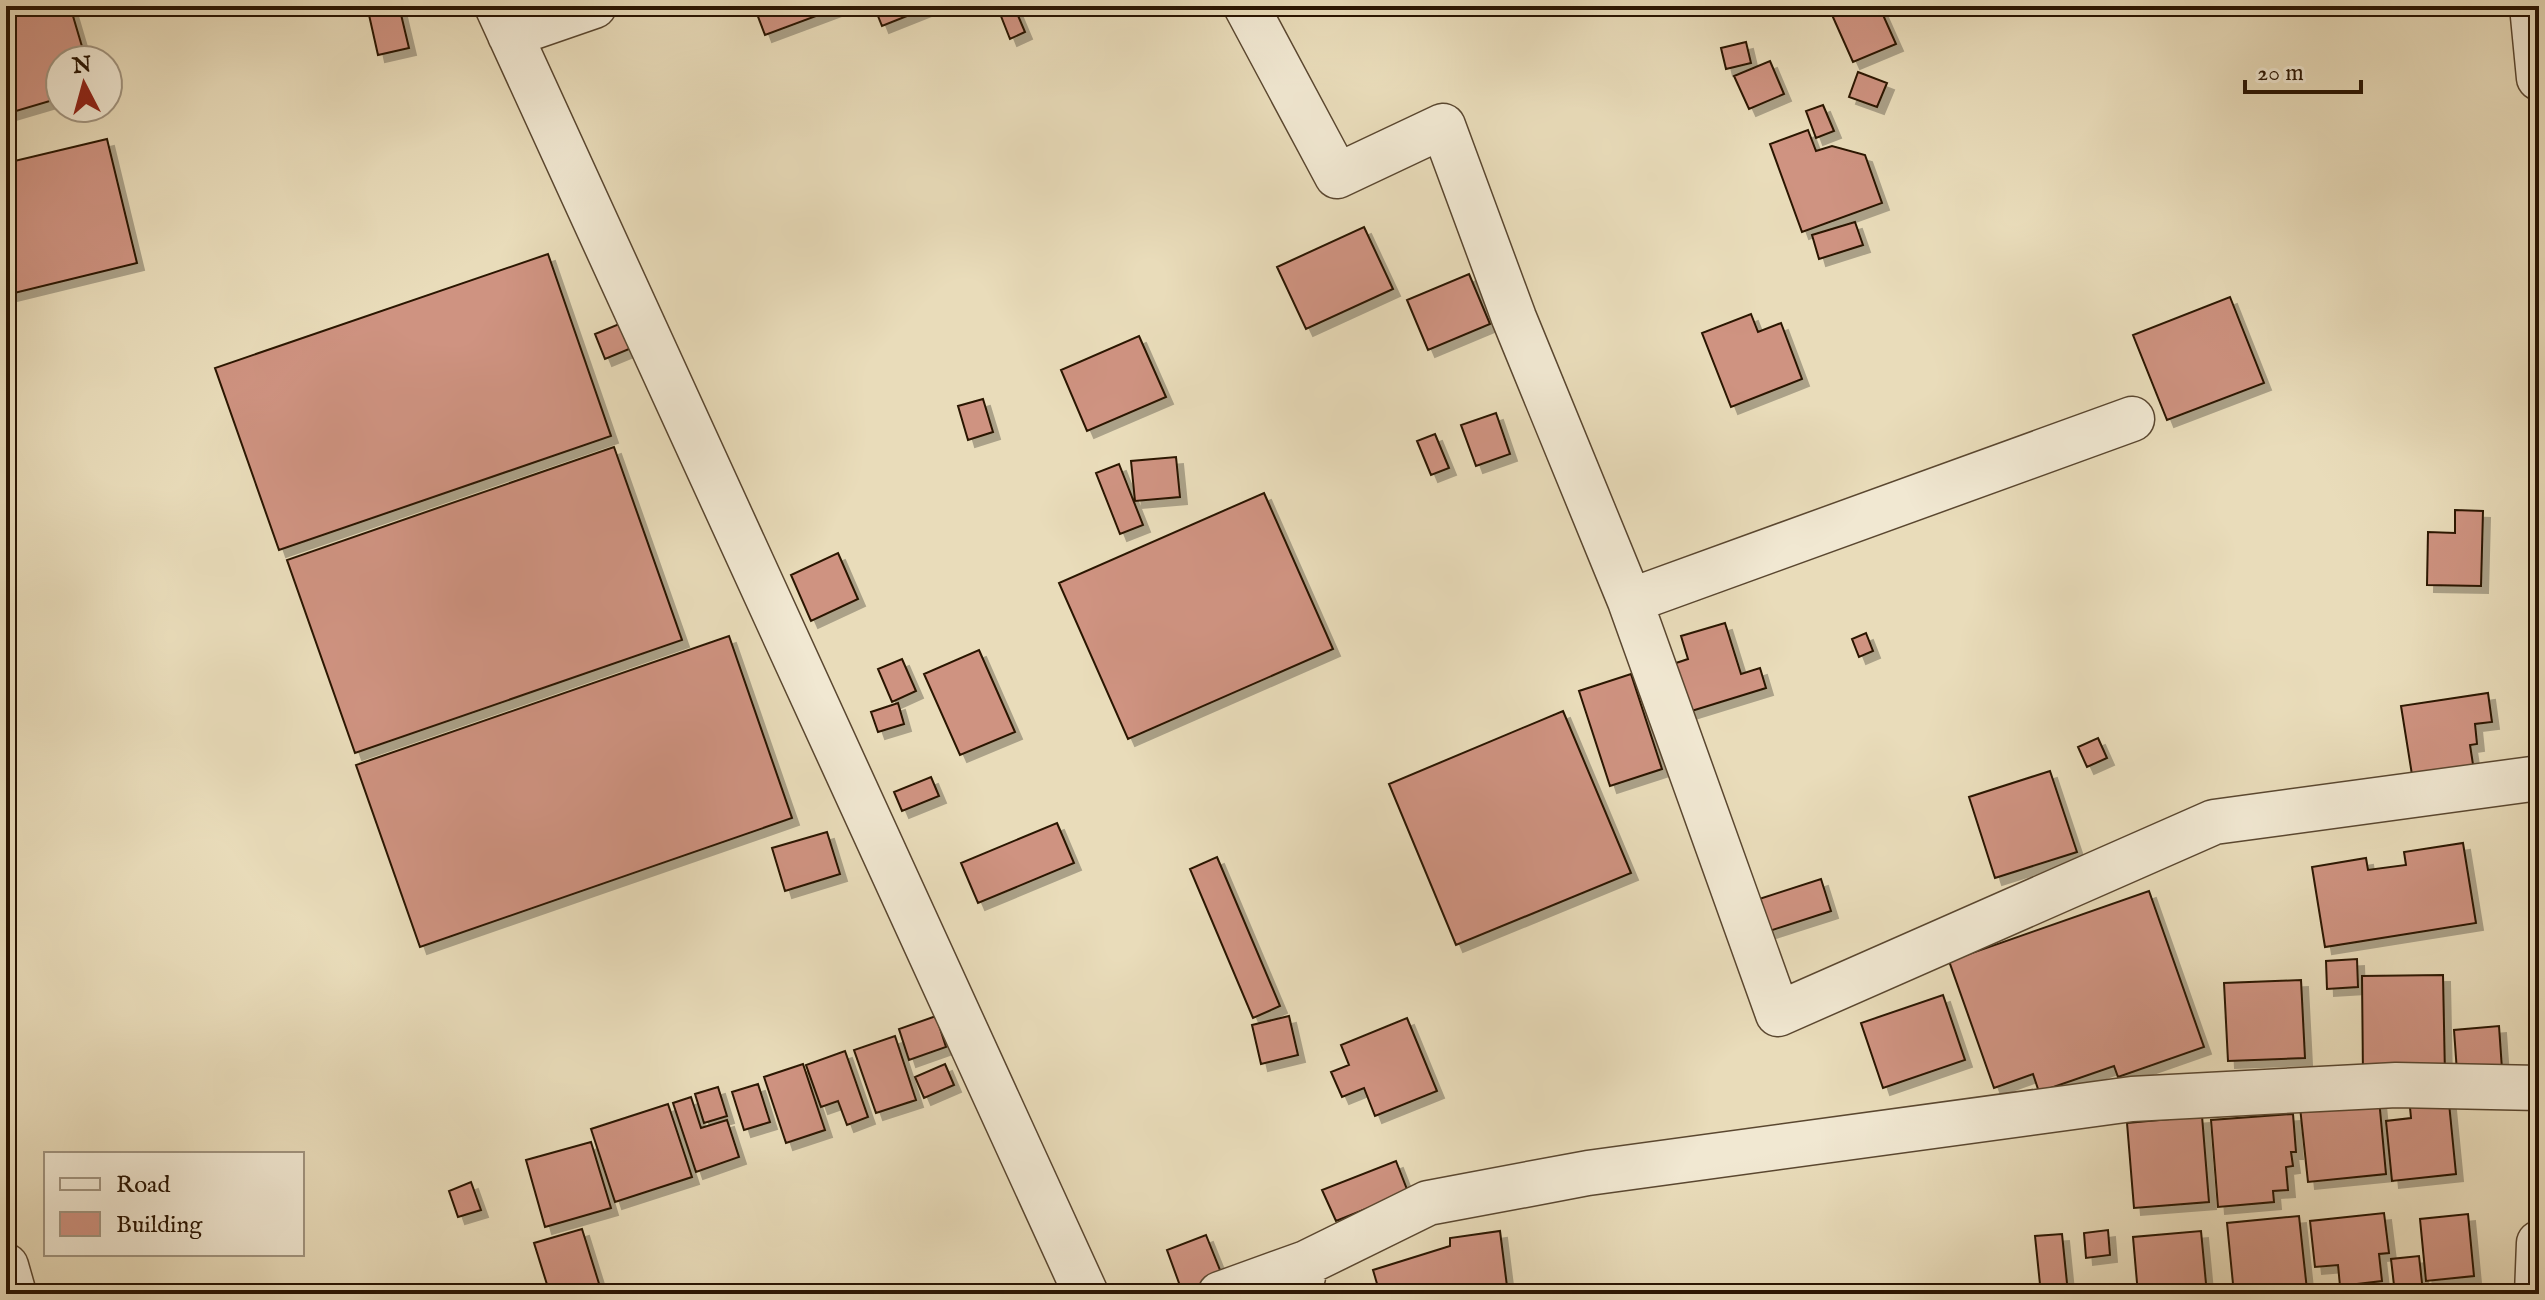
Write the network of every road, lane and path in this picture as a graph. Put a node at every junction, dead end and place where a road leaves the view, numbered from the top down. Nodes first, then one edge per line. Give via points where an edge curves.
1 (594, 6) edge
2 (1246, 6) edge
3 (2532, 6) edge
4 (503, 20) edge
5 (2539, 78) edge
6 (2132, 419) dead end
7 (1630, 601) junction
8 (2539, 778) edge
9 (2539, 1088) edge
10 (2539, 1243) edge
11 (6, 1266) edge
12 (1303, 1278) edge
13 (14, 1294) edge
14 (1086, 1294) edge
15 (1220, 1294) edge
16 (2537, 1294) edge

1 - 4 street
2 - 7 street via 1337,176 1443,126 1514,318
3 - 5 street
4 - 14 street
6 - 7 street
7 - 8 street via 1778,1014 2214,822
9 - 12 street via 2396,1085 2132,1099 1588,1173 1428,1203
10 - 16 street
11 - 13 street
12 - 15 street

